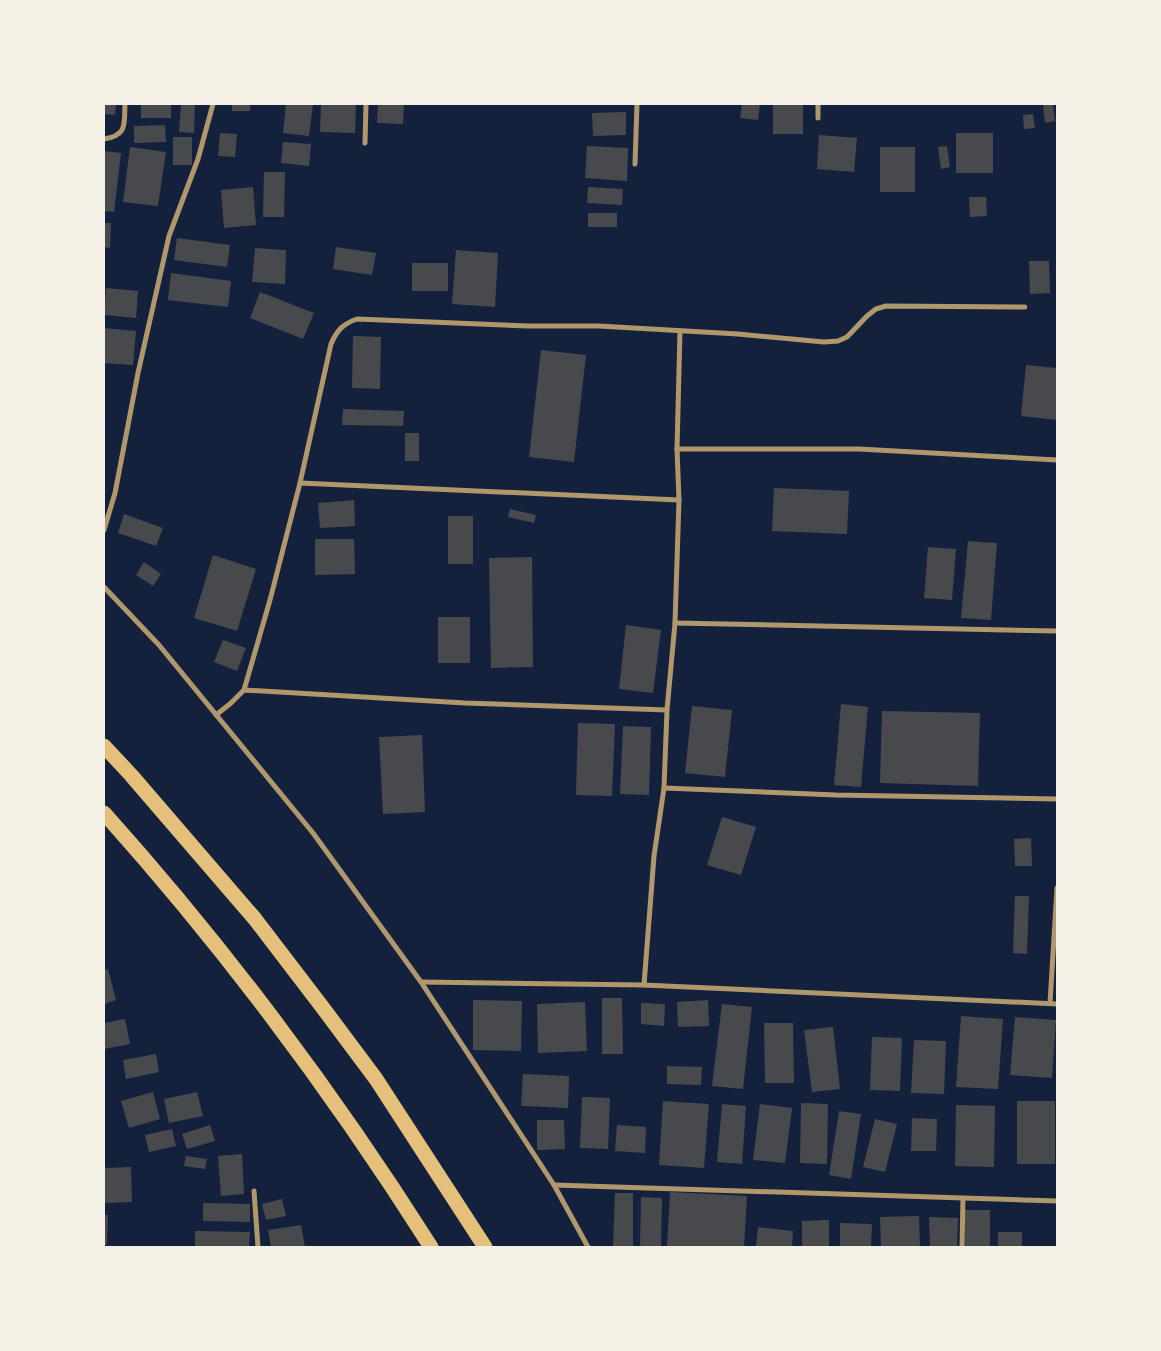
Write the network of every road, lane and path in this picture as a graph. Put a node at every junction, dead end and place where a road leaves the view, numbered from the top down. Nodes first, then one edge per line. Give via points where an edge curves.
1 (126, 104) edge
2 (213, 104) edge
3 (366, 104) edge
4 (637, 104) edge
5 (818, 104) edge
6 (818, 118) dead end
7 (104, 139) edge
8 (365, 143) dead end
9 (635, 164) dead end
10 (1025, 307) dead end
11 (680, 331) junction
12 (677, 449) junction
13 (1057, 460) edge
14 (300, 483) junction
15 (679, 500) junction
16 (104, 530) edge
17 (104, 587) edge
18 (675, 623) junction
19 (1057, 631) edge
20 (244, 690) junction
21 (667, 710) junction
22 (216, 714) junction
23 (104, 746) edge
24 (664, 788) junction
25 (1057, 799) edge
26 (104, 813) edge
27 (1057, 888) edge
28 (421, 982) junction
29 (644, 985) junction
30 (1050, 1003) junction
31 (1057, 1004) edge
32 (554, 1185) junction
33 (254, 1191) dead end
34 (963, 1198) junction
35 (1057, 1201) edge
36 (258, 1247) edge
37 (431, 1247) edge
38 (485, 1247) edge
39 (588, 1247) edge
40 (962, 1247) edge

1 - 7 street via 123,129 117,136
2 - 16 street via 198,159 169,236 115,493
3 - 8 street
4 - 9 street
5 - 6 street
10 - 11 street via 886,306 866,316 847,337 824,342
11 - 12 street
11 - 14 street via 358,320 347,323 340,327 331,344
12 - 13 street via 859,450
12 - 15 street
14 - 15 street
14 - 20 street
15 - 18 street
17 - 22 street via 159,645
18 - 19 street
18 - 21 street
20 - 21 street via 465,703
20 - 22 street
21 - 24 street
22 - 28 street via 312,833
23 - 38 highway via 255,919 323,1008 376,1080
24 - 25 street
24 - 29 street via 654,856
26 - 37 highway via 247,984 353,1128
27 - 30 street
28 - 29 street
28 - 32 street
29 - 30 street
30 - 31 street
32 - 34 street
32 - 39 street
33 - 36 street
34 - 35 street
34 - 40 street

